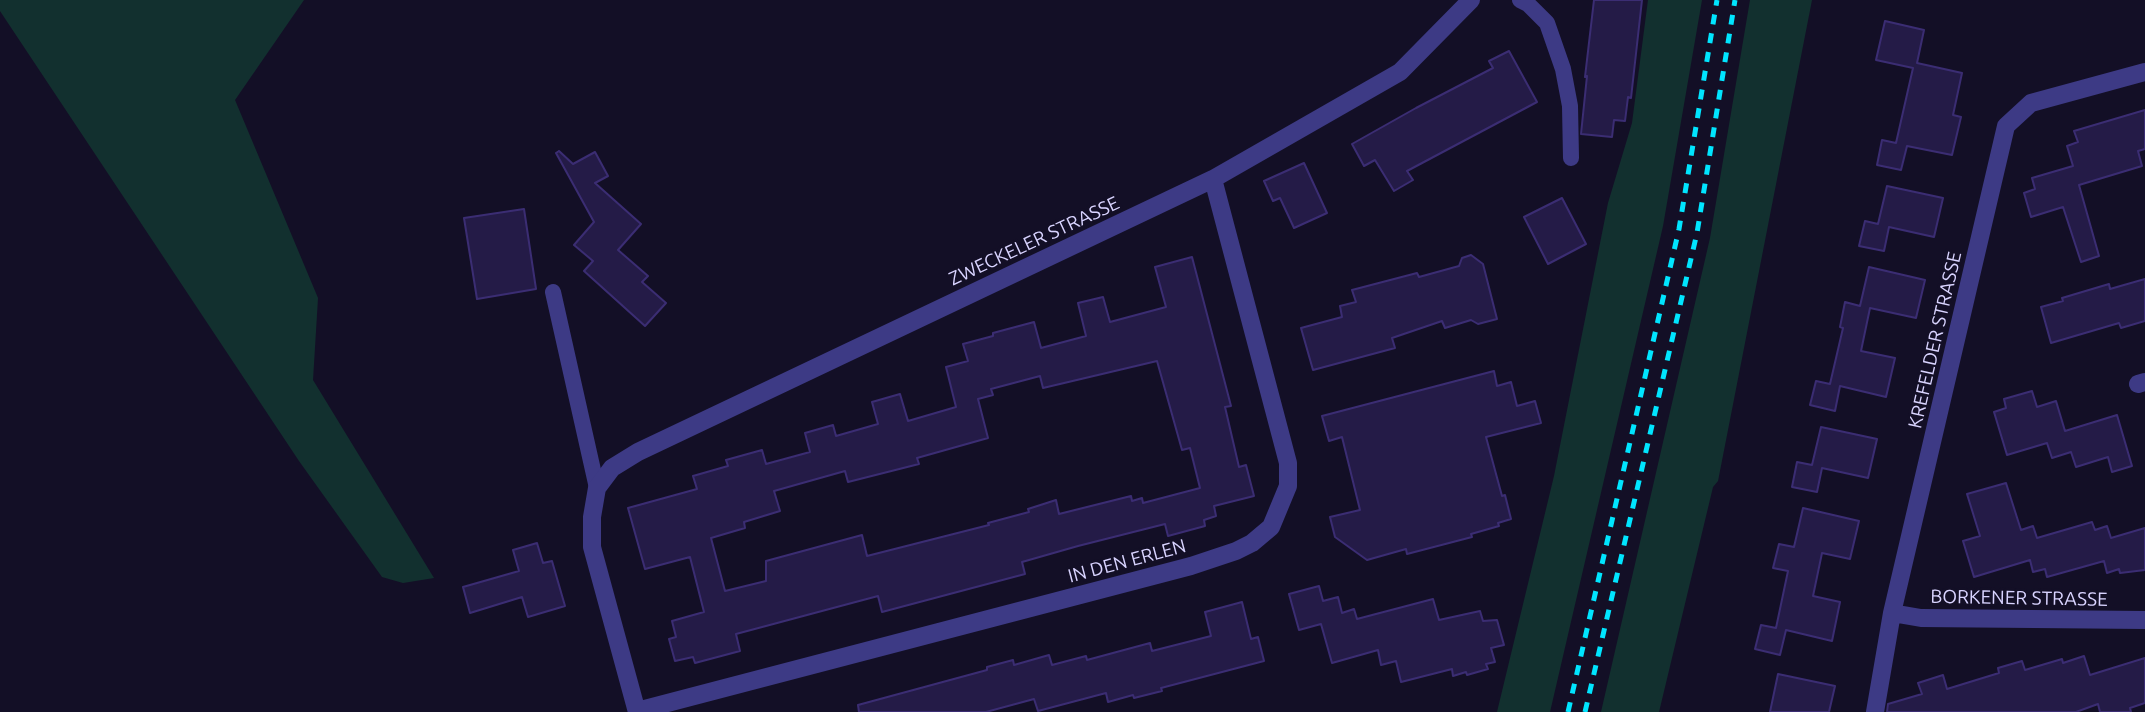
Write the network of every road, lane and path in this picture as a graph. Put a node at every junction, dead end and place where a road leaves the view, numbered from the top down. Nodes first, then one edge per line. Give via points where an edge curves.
1 (1471, 0) edge
2 (1520, 0) edge
3 (2145, 72) edge
4 (1570, 158) dead end
5 (1213, 179) junction
6 (553, 292) dead end
7 (597, 488) junction
8 (1892, 613) junction
9 (2145, 620) edge
10 (637, 712) edge
11 (1875, 712) edge

1 - 5 street, ZWECKELER STRASSE via 1400,72
2 - 4 lane via 1547,23 1563,69 1570,106
3 - 8 street, KREFELDER STRASSE via 2031,103 2006,126
5 - 7 street, ZWECKELER STRASSE via 638,452 612,468
5 - 10 street, IN DEN ERLEN via 1288,463 1288,486 1271,527 1236,551 1191,566
6 - 7 lane
7 - 10 street via 593,547
8 - 9 street, BORKENER STRASSE via 1921,618
8 - 11 street, KREFELDER STRASSE

